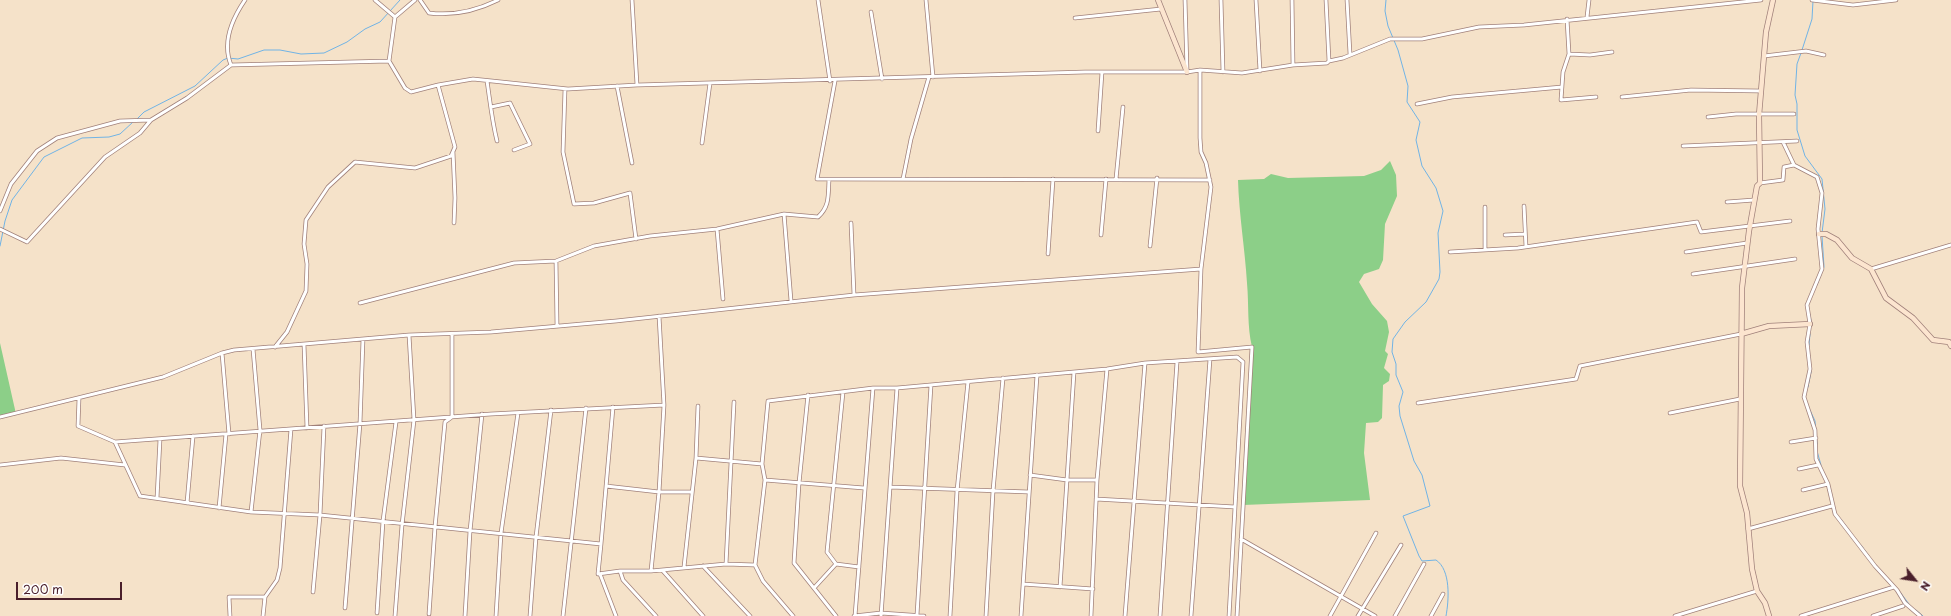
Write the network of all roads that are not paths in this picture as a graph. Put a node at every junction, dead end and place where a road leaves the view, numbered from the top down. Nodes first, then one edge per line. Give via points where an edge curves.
1 (245, 0) edge
2 (375, 0) edge
3 (415, 0) edge
4 (420, 0) edge
5 (498, 0) edge
6 (632, 0) edge
7 (818, 0) edge
8 (926, 0) edge
9 (1158, 0) edge
10 (1185, 0) edge
11 (1220, 0) edge
12 (1256, 0) edge
13 (1292, 0) edge
14 (1326, 0) edge
15 (1347, 0) edge
16 (1589, 0) edge
17 (1761, 0) edge
18 (1773, 0) edge
19 (1896, 0) edge
20 (1814, 1) edge
21 (1161, 8) junction
22 (871, 12) dead end
23 (395, 17) junction
24 (1587, 17) junction
25 (1076, 18) dead end
26 (1567, 19) junction
27 (1612, 52) dead end
28 (1350, 54) junction
29 (1569, 54) junction
30 (1824, 55) dead end
31 (1764, 56) junction
32 (389, 61) junction
33 (1328, 61) junction
34 (231, 65) junction
35 (1293, 65) junction
36 (1200, 70) junction
37 (1260, 71) junction
38 (1102, 72) junction
39 (1187, 72) junction
40 (1223, 72) junction
41 (929, 77) junction
42 (933, 77) junction
43 (882, 79) junction
44 (835, 80) junction
45 (487, 81) junction
46 (830, 81) junction
47 (710, 83) junction
48 (438, 84) junction
49 (637, 85) junction
50 (617, 86) junction
51 (1562, 87) junction
52 (565, 89) junction
53 (1761, 91) junction
54 (1596, 97) dead end
55 (1622, 97) dead end
56 (1417, 104) dead end
57 (491, 107) junction
58 (1124, 107) dead end
59 (1794, 114) dead end
60 (1759, 115) junction
61 (1708, 117) dead end
62 (151, 120) junction
63 (1098, 131) dead end
64 (498, 141) dead end
65 (1797, 141) dead end
66 (1760, 142) junction
67 (1783, 142) junction
68 (702, 143) dead end
69 (1683, 146) dead end
70 (514, 150) dead end
71 (453, 151) junction
72 (632, 163) dead end
73 (1794, 165) junction
74 (1116, 178) junction
75 (1157, 178) junction
76 (903, 179) junction
77 (1053, 179) junction
78 (1106, 179) junction
79 (829, 180) junction
80 (1210, 180) junction
81 (1760, 183) junction
82 (1754, 200) junction
83 (1727, 202) dead end
84 (1524, 206) dead end
85 (1485, 207) dead end
86 (0, 211) edge
87 (784, 214) junction
88 (1790, 221) dead end
89 (454, 223) dead end
90 (851, 223) dead end
91 (1750, 225) junction
92 (717, 228) junction
93 (0, 229) edge
94 (1525, 234) junction
95 (1819, 234) junction
96 (1101, 235) dead end
97 (1505, 235) dead end
98 (636, 239) junction
99 (1747, 243) junction
100 (1951, 245) edge
101 (1150, 246) dead end
102 (1526, 247) junction
103 (1485, 250) junction
104 (1450, 252) dead end
105 (1686, 252) dead end
106 (1048, 254) dead end
107 (1795, 259) dead end
108 (556, 260) junction
109 (1745, 265) junction
110 (1201, 269) junction
111 (1871, 269) junction
112 (1693, 274) dead end
113 (854, 295) junction
114 (724, 299) dead end
115 (790, 301) junction
116 (360, 303) dead end
117 (659, 316) junction
118 (1810, 324) junction
119 (557, 326) junction
120 (452, 334) junction
121 (1741, 334) junction
122 (409, 335) junction
123 (363, 340) junction
124 (304, 344) junction
125 (1951, 346) edge
126 (276, 347) junction
127 (253, 349) junction
128 (222, 352) junction
129 (1210, 359) junction
130 (1177, 362) junction
131 (1145, 363) junction
132 (1107, 369) junction
133 (1074, 372) junction
134 (1037, 375) junction
135 (1003, 378) junction
136 (968, 382) junction
137 (931, 385) junction
138 (873, 388) junction
139 (897, 388) junction
140 (843, 392) junction
141 (808, 395) junction
142 (79, 398) junction
143 (1740, 399) junction
144 (734, 402) dead end
145 (1418, 403) dead end
146 (664, 405) junction
147 (698, 406) dead end
148 (613, 407) junction
149 (586, 408) junction
150 (551, 410) junction
151 (518, 413) junction
152 (1670, 413) dead end
153 (482, 414) junction
154 (0, 417) edge
155 (452, 417) junction
156 (414, 420) junction
157 (396, 422) junction
158 (360, 423) junction
159 (324, 426) junction
160 (307, 428) junction
161 (291, 429) junction
162 (260, 430) junction
163 (227, 434) junction
164 (192, 436) junction
165 (1816, 438) junction
166 (160, 439) junction
167 (115, 442) junction
168 (1791, 442) dead end
169 (696, 458) junction
170 (730, 463) junction
171 (126, 464) junction
172 (762, 464) junction
173 (0, 465) edge
174 (1818, 465) junction
175 (1799, 469) dead end
176 (1030, 475) junction
177 (765, 480) junction
178 (1067, 480) junction
179 (1097, 480) junction
180 (799, 483) junction
181 (1828, 484) junction
182 (606, 486) junction
183 (833, 486) junction
184 (890, 487) junction
185 (864, 488) junction
186 (926, 488) junction
187 (1803, 490) dead end
188 (957, 491) junction
189 (994, 491) junction
190 (659, 492) junction
191 (692, 492) junction
192 (1029, 492) junction
193 (157, 498) junction
194 (1096, 498) junction
195 (1133, 500) junction
196 (187, 503) junction
197 (1168, 504) junction
198 (1199, 506) junction
199 (1832, 506) junction
200 (1235, 507) junction
201 (219, 508) junction
202 (251, 512) junction
203 (284, 514) junction
204 (320, 515) junction
205 (353, 518) junction
206 (383, 521) junction
207 (402, 525) junction
208 (435, 527) junction
209 (1748, 529) junction
210 (470, 531) junction
211 (501, 533) junction
212 (1376, 533) dead end
213 (536, 537) junction
214 (1241, 539) junction
215 (572, 542) junction
216 (601, 544) junction
217 (1401, 545) dead end
218 (726, 564) junction
219 (836, 564) junction
220 (1424, 564) dead end
221 (755, 565) junction
222 (703, 566) junction
223 (684, 567) junction
224 (859, 567) junction
225 (651, 571) junction
226 (663, 571) junction
227 (620, 572) junction
228 (600, 574) junction
229 (1023, 584) junction
230 (1060, 587) junction
231 (1894, 587) junction
232 (814, 588) junction
233 (1093, 589) junction
234 (1757, 591) junction
235 (313, 592) dead end
236 (1443, 594) dead end
237 (1341, 596) junction
238 (265, 597) junction
239 (1903, 606) dead end
240 (345, 608) dead end
241 (1362, 609) junction
242 (650, 610) junction
243 (377, 613) dead end
244 (429, 614) dead end
245 (881, 614) edge
246 (1689, 614) edge
247 (230, 616) edge
248 (263, 616) edge
249 (395, 616) edge
250 (465, 616) edge
251 (496, 616) edge
252 (530, 616) edge
253 (563, 616) edge
254 (616, 616) edge
255 (652, 616) edge
256 (656, 616) edge
257 (703, 616) edge
258 (750, 616) edge
259 (793, 616) edge
260 (836, 616) edge
261 (854, 616) edge
262 (917, 616) edge
263 (924, 616) edge
264 (950, 616) edge
265 (986, 616) edge
266 (1021, 616) edge
267 (1091, 616) edge
268 (1125, 616) edge
269 (1160, 616) edge
270 (1192, 616) edge
271 (1229, 616) edge
272 (1236, 616) edge
273 (1330, 616) edge
274 (1358, 616) edge
275 (1375, 616) edge
276 (1395, 616) edge
277 (1431, 616) edge
278 (1675, 616) edge
279 (1769, 616) edge
280 (1801, 616) edge
281 (1873, 616) edge
282 (1920, 616) edge

1 - 34 street via 229,31 226,48
2 - 23 street
3 - 23 street
4 - 5 street via 429,13 446,15 482,8
6 - 49 street
7 - 46 street
8 - 42 street
9 - 21 street
10 - 39 street
11 - 40 street
12 - 37 street
13 - 35 street
14 - 33 street
15 - 28 street
16 - 24 street
17 - 24 street
18 - 31 street via 1768,17
19 - 20 street via 1852,5
21 - 25 street
21 - 39 street
22 - 43 street
23 - 32 street
24 - 26 street
26 - 28 street via 1524,25 1479,27 1422,39 1396,39
26 - 29 street
27 - 29 street
28 - 33 street
29 - 51 street via 1563,72
30 - 31 street via 1799,51
31 - 53 street
32 - 34 street
32 - 48 street via 405,88 411,92
33 - 35 street
34 - 62 street via 187,98
35 - 37 street
36 - 39 street
36 - 40 street
36 - 80 street via 1201,152
37 - 40 street
38 - 39 street
38 - 42 street
38 - 63 street
41 - 42 street
41 - 43 street
41 - 76 street via 911,139
43 - 44 street
44 - 46 street
44 - 79 street via 816,175 816,179
45 - 48 street via 473,79
45 - 52 street
45 - 57 street
46 - 47 street
47 - 49 street
47 - 68 street
48 - 71 street
49 - 50 street
50 - 52 street
50 - 72 street
51 - 54 street via 1562,100
51 - 56 street via 1452,97
52 - 98 street via 563,152 574,204 594,203 630,193
53 - 55 street via 1690,90
53 - 60 street
57 - 64 street
57 - 70 street via 510,103 530,144
58 - 74 street
59 - 60 street
60 - 61 street
60 - 66 street
62 - 86 street via 120,121 57,138 37,150 11,184
62 - 93 street via 140,133 104,157 27,242
65 - 67 street
66 - 67 street
66 - 69 street
66 - 81 street
67 - 73 street
71 - 89 street
71 - 126 street via 450,156 415,168 355,162 328,187 306,220 306,291 287,332
73 - 81 street via 1784,167 1783,180
73 - 95 street via 1813,174 1819,180 1822,203
74 - 75 street
74 - 78 street
75 - 80 street
75 - 101 street
76 - 77 street
76 - 79 street
77 - 78 street
77 - 106 street
78 - 96 street
79 - 87 street via 827,204 818,217
80 - 110 street
81 - 82 street
82 - 83 street
82 - 91 street
84 - 94 street
85 - 103 street
87 - 92 street
87 - 115 street
88 - 91 street
90 - 113 street
91 - 99 street
91 - 102 street via 1700,232 1697,222
92 - 98 street
92 - 114 street
94 - 97 street
94 - 102 street
95 - 111 street via 1826,234 1836,240 1852,258
95 - 118 street via 1822,269 1807,305
98 - 108 street via 594,246
99 - 105 street
99 - 109 street
100 - 111 street
102 - 103 street
103 - 104 street
107 - 109 street
108 - 116 street via 514,263
108 - 119 street
109 - 112 street
109 - 121 street
110 - 113 street
110 - 214 street via 1198,352 1252,347
111 - 125 street via 1886,298 1913,318 1933,340 1947,340
113 - 115 street
115 - 117 street
117 - 119 street
117 - 146 street
118 - 121 street via 1769,326
118 - 165 street via 1807,342 1809,375 1804,401 1812,419
119 - 120 street
120 - 122 street
120 - 155 street
121 - 143 street
121 - 145 street via 1580,366 1576,379
122 - 123 street
122 - 156 street
123 - 124 street
123 - 158 street
124 - 126 street
124 - 160 street
126 - 127 street
127 - 128 street
127 - 162 street
128 - 142 street via 163,377
128 - 163 street
129 - 130 street
129 - 198 street
129 - 200 street via 1236,357 1243,362
130 - 131 street
130 - 197 street
131 - 132 street
131 - 195 street
132 - 133 street
132 - 179 street
133 - 134 street
133 - 178 street
134 - 135 street
134 - 176 street
135 - 136 street
135 - 189 street
136 - 137 street
136 - 188 street
137 - 139 street
137 - 186 street
138 - 139 street
138 - 140 street
138 - 185 street
139 - 184 street
140 - 141 street
140 - 183 street
141 - 172 street via 768,401
141 - 180 street
142 - 154 street
142 - 167 street via 78,426
143 - 152 street
143 - 209 street via 1740,486
144 - 170 street
146 - 148 street
146 - 190 street
147 - 169 street
148 - 149 street
148 - 182 street
149 - 150 street
149 - 215 street
150 - 151 street
150 - 213 street
151 - 153 street
151 - 211 street
153 - 155 street
153 - 210 street
155 - 156 street
155 - 208 street via 445,422
156 - 157 street
156 - 207 street
157 - 158 street
157 - 206 street
158 - 159 street
158 - 205 street
159 - 160 street
159 - 204 street
160 - 161 street
161 - 162 street
161 - 203 street
162 - 163 street
162 - 202 street
163 - 164 street
163 - 201 street
164 - 166 street
164 - 196 street
165 - 168 street
165 - 174 street
166 - 167 street
166 - 193 street
167 - 171 street
169 - 170 street
169 - 191 street
170 - 172 street
170 - 218 street
171 - 173 street via 61,458
171 - 193 street via 140,496
172 - 177 street
174 - 175 street
174 - 181 street
176 - 178 street
176 - 192 street
177 - 180 street
177 - 221 street
178 - 179 street
178 - 230 street
179 - 194 street
180 - 183 street
180 - 232 street via 794,563
181 - 187 street
181 - 199 street
182 - 190 street
182 - 216 street
183 - 185 street
183 - 219 street via 827,552
184 - 186 street
184 - 245 street
185 - 224 street
186 - 188 street
186 - 262 street
188 - 189 street
188 - 264 street
189 - 192 street
189 - 265 street
190 - 191 street
190 - 225 street
191 - 223 street
192 - 229 street
193 - 196 street
194 - 195 street
194 - 233 street
195 - 197 street
195 - 268 street
196 - 201 street
197 - 198 street
197 - 269 street
198 - 200 street
198 - 270 street
199 - 209 street
199 - 231 street via 1852,538
200 - 271 street
201 - 202 street
202 - 203 street
203 - 204 street
203 - 238 street via 280,568 277,580
204 - 205 street
204 - 235 street
205 - 206 street
205 - 240 street
206 - 207 street
206 - 243 street
207 - 208 street
207 - 249 street
208 - 210 street
208 - 244 street
209 - 234 street
210 - 211 street
210 - 250 street
211 - 213 street
211 - 251 street
212 - 237 street
213 - 215 street
213 - 252 street
214 - 237 street
214 - 272 street
215 - 216 street
215 - 253 street
216 - 228 street
217 - 241 street
218 - 221 street
218 - 222 street
219 - 224 street
219 - 232 street
220 - 276 street
221 - 259 street via 763,581
222 - 223 street
222 - 258 street
223 - 226 street
224 - 261 street
225 - 226 street
225 - 227 street
226 - 257 street
227 - 228 street
227 - 242 street via 623,580
228 - 254 street
229 - 230 street
229 - 266 street
230 - 233 street
231 - 280 street
231 - 282 street via 1905,603
232 - 260 street
233 - 267 street
234 - 246 street
234 - 279 street via 1765,603
236 - 277 street
237 - 241 street
237 - 273 street
238 - 247 street via 229,597
238 - 248 street
239 - 281 street
241 - 274 street
241 - 275 street
242 - 255 street
242 - 256 street
245 - 261 street
245 - 262 street
246 - 278 street
262 - 263 street

